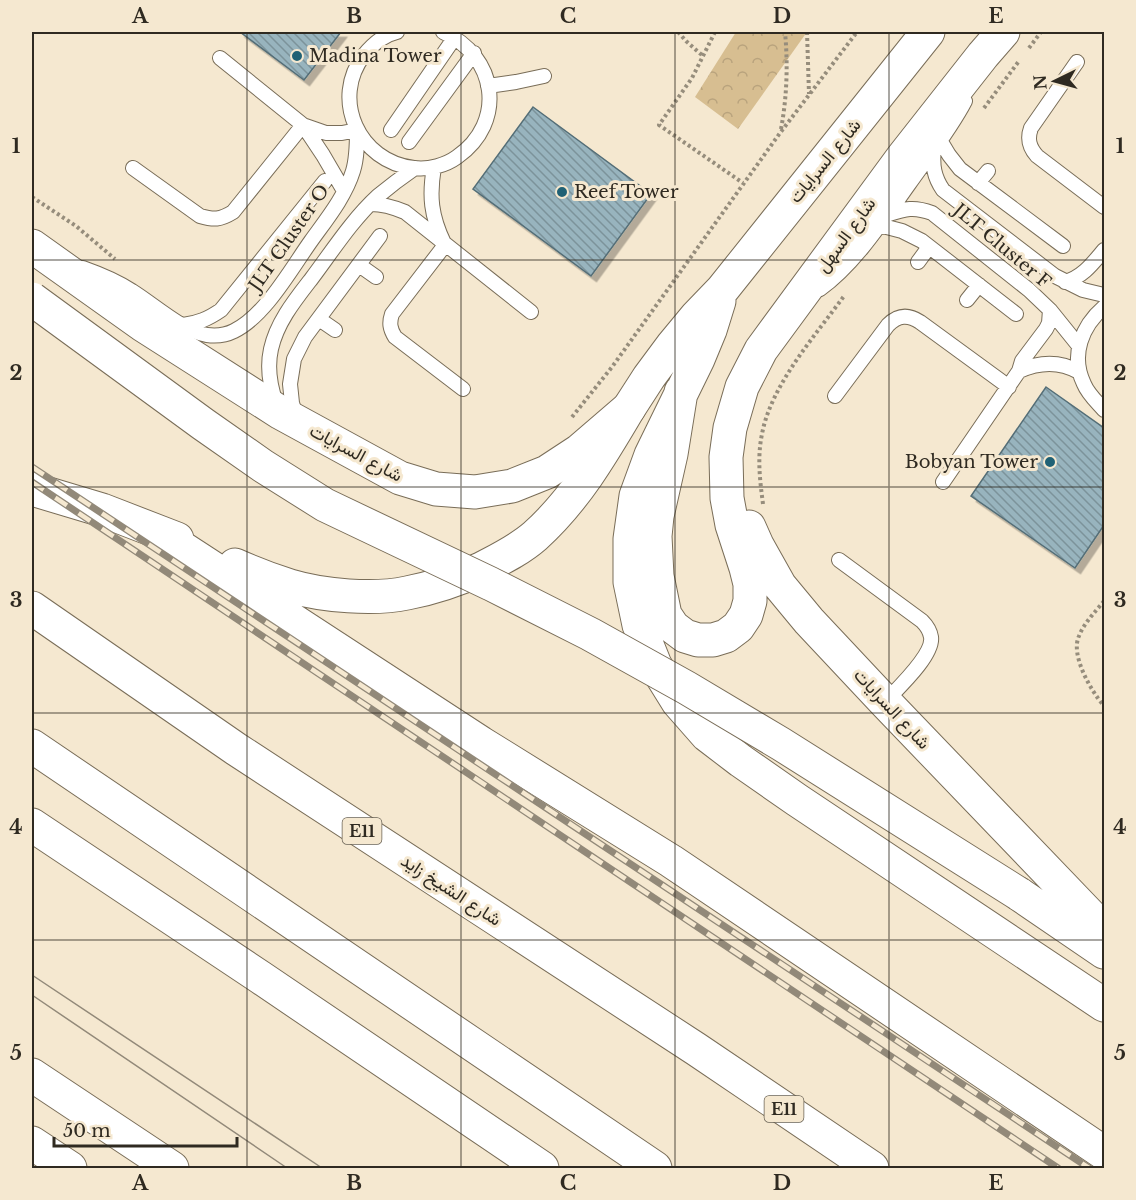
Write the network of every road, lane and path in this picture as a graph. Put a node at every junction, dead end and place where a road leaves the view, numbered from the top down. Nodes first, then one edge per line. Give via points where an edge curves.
1 (397, 32) edge
2 (678, 32) edge
3 (715, 32) edge
4 (785, 32) edge
5 (807, 32) edge
6 (857, 32) edge
7 (928, 32) edge
8 (1041, 32) edge
9 (449, 34) edge
10 (1004, 46) edge
11 (474, 53) junction
12 (704, 56) junction
13 (220, 58) dead end
14 (1020, 60) dead end
15 (1077, 62) dead end
16 (544, 76) dead end
17 (488, 86) junction
18 (809, 94) junction
19 (977, 117) dead end
20 (303, 125) junction
21 (357, 130) junction
22 (391, 130) dead end
23 (780, 133) junction
24 (409, 142) dead end
25 (937, 144) junction
26 (434, 167) junction
27 (133, 168) dead end
28 (415, 168) junction
29 (988, 171) dead end
30 (325, 181) dead end
31 (743, 183) junction
32 (978, 183) junction
33 (344, 191) junction
34 (32, 197) edge
35 (371, 204) junction
36 (1104, 207) edge
37 (883, 220) junction
38 (380, 236) dead end
39 (445, 244) junction
40 (1063, 246) dead end
41 (929, 247) junction
42 (1104, 250) edge
43 (40, 252) edge
44 (918, 262) dead end
45 (120, 263) dead end
46 (359, 266) junction
47 (376, 277) dead end
48 (1065, 282) junction
49 (979, 285) junction
50 (722, 290) junction
51 (1104, 295) edge
52 (32, 299) edge
53 (967, 300) dead end
54 (795, 304) junction
55 (1104, 307) edge
56 (1050, 310) junction
57 (531, 312) dead end
58 (1016, 314) dead end
59 (319, 319) junction
60 (183, 325) junction
61 (335, 330) dead end
62 (1079, 346) junction
63 (1019, 371) junction
64 (1080, 372) junction
65 (1009, 387) junction
66 (464, 389) dead end
67 (681, 392) junction
68 (835, 396) dead end
69 (628, 408) junction
70 (1104, 410) edge
71 (289, 418) junction
72 (567, 422) dead end
73 (726, 457) junction
74 (943, 482) dead end
75 (32, 489) edge
76 (156, 531) junction
77 (840, 560) dead end
78 (1104, 601) edge
79 (32, 608) edge
80 (885, 702) junction
81 (1104, 706) edge
82 (32, 746) edge
83 (32, 825) edge
84 (32, 839) edge
85 (71, 852) junction
86 (1104, 930) edge
87 (1104, 952) edge
88 (1104, 1005) edge
89 (32, 1075) edge
90 (32, 1143) edge
91 (1104, 1153) edge
92 (64, 1166) edge
93 (172, 1168) edge
94 (542, 1168) edge
95 (655, 1168) edge
96 (872, 1168) edge

1 - 21 lane, JLT Cluster O via 372,45 358,63 350,85 350,108
2 - 12 path
3 - 12 path
4 - 23 path via 785,105
5 - 18 path
6 - 18 path
7 - 50 main road, شارع السرايات
8 - 10 path
9 - 11 lane, JLT Cluster O
9 - 22 lane
10 - 25 lane via 978,71 964,103
10 - 54 main road, شارع السهل via 902,158
11 - 17 lane, JLT Cluster O
11 - 24 lane
12 - 31 path via 659,125
13 - 20 lane
14 - 19 path
15 - 36 lane via 1031,128 1028,143 1037,156
16 - 17 lane
17 - 26 lane, JLT Cluster O via 489,104 477,137 466,151
18 - 23 path
20 - 21 lane via 326,133
20 - 27 lane via 224,218 200,216
20 - 33 lane
21 - 28 lane, JLT Cluster O via 371,150 392,163
21 - 33 lane, JLT Cluster O via 353,172
23 - 31 path
25 - 32 lane
25 - 37 lane
25 - 48 lane, JLT Cluster F via 934,171 943,190
26 - 28 lane, JLT Cluster O
26 - 39 lane via 431,202
28 - 35 lane
29 - 32 lane
30 - 60 lane via 291,212 221,310 209,318
31 - 72 path via 612,367
32 - 40 lane via 1032,215
33 - 60 lane, JLT Cluster O via 276,292 246,323 219,335 200,333
34 - 45 path via 76,226
35 - 39 lane via 405,212
35 - 71 lane via 346,232 277,328 269,373 273,394
37 - 41 lane
37 - 54 lane via 836,277
37 - 56 lane, JLT Cluster F via 910,208 932,213
38 - 46 lane
39 - 57 lane
39 - 66 lane via 392,314 390,326 395,337
41 - 44 lane
41 - 49 lane
42 - 48 lane via 1084,273
43 - 60 lane, JLT Cluster O via 106,276
43 - 71 main road, شارع السرايات via 143,325
46 - 47 lane
46 - 59 lane
48 - 51 lane, JLT Cluster F
49 - 53 lane
49 - 58 lane
50 - 67 main road, شارع السرايات via 710,330
50 - 69 main road, شارع السرايات via 672,346
52 - 87 main road, bridge via 246,454 325,505 590,634 687,688 1018,894
54 - 73 main road, شارع السهل via 761,350 742,387
55 - 62 lane via 1084,330
56 - 62 lane, JLT Cluster F
56 - 63 lane via 1046,329
59 - 61 lane
59 - 71 lane via 294,359
62 - 64 lane
63 - 64 lane via 1050,364
63 - 65 lane
64 - 70 lane via 1084,384
65 - 68 lane via 907,316 888,325
65 - 74 lane
67 - 73 main road via 657,516 656,566 665,615 673,627 698,640 726,636 738,627 750,601 750,584 732,525
67 - 88 main road, شارع السرايات via 636,496 630,539 630,582 639,625 655,665 678,702 707,735 741,761
69 - 71 main road, شارع السرايات via 579,451 547,472 512,486 475,492 436,489 400,478
69 - 76 main road via 578,489 535,536 461,578 406,594 319,592 291,586
73 - 80 main road, شارع السرايات via 738,502 756,545 780,586
75 - 76 main road
76 - 91 main road via 481,743 671,861
77 - 80 lane via 929,629 930,649
78 - 81 path via 1084,626 1076,646 1090,686
79 - 96 main road, شارع الشيخ زايد / E11 via 236,749
80 - 86 main road, شارع السرايات
82 - 95 main road
83 - 85 main road
84 - 85 lane
85 - 94 main road
89 - 93 main road
90 - 92 main road

